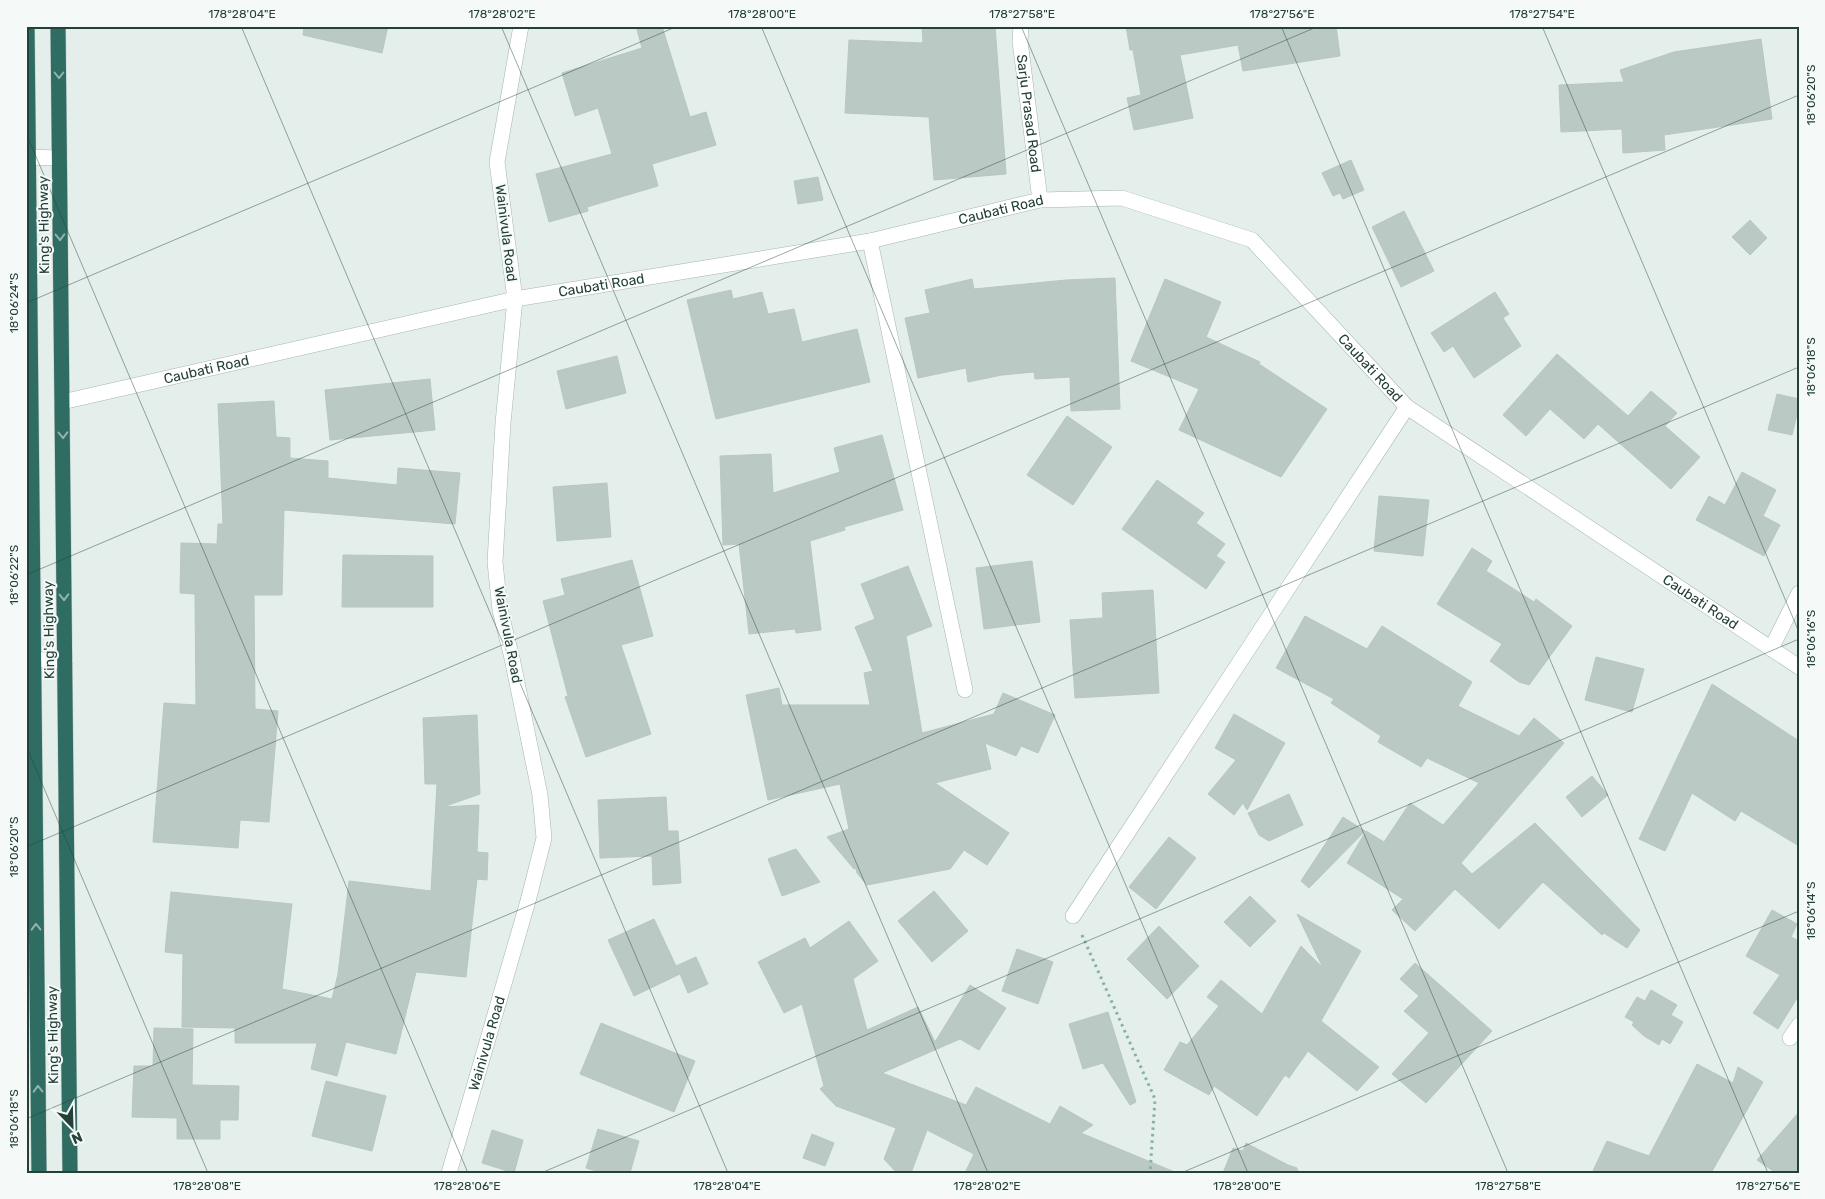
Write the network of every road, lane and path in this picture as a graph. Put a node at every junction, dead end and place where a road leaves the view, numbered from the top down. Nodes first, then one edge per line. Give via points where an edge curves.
1 (27, 26) edge
2 (58, 26) edge
3 (521, 26) edge
4 (1021, 26) edge
5 (27, 157) edge
6 (59, 158) junction
7 (1040, 200) junction
8 (870, 241) junction
9 (515, 300) junction
10 (62, 402) junction
11 (1407, 407) junction
12 (1799, 593) edge
13 (1771, 649) junction
14 (30, 659) edge
15 (65, 661) junction
16 (1799, 667) edge
17 (965, 690) dead end
18 (1073, 916) joint
19 (39, 1173) edge
20 (70, 1173) edge
21 (449, 1173) edge
22 (1150, 1173) edge

1 - 5 highway, King's Highway
2 -> 6 highway, King's Highway
3 - 9 street, Wainivula Road via 497,162
4 - 7 street, Sarju Prasad Road via 1020,41
5 - 6 street
5 - 14 highway, King's Highway
6 -> 10 highway, King's Highway
7 - 8 street, Caubati Road
7 - 11 street, Caubati Road via 1122,198 1252,240
8 - 9 street, Caubati Road
8 - 17 street
9 - 10 street, Caubati Road
9 - 21 street, Wainivula Road via 495,562 500,610 540,794 544,838
10 -> 15 highway, King's Highway
11 - 13 street, Caubati Road
11 - 18 street
12 - 13 street
13 - 16 street, Caubati Road
14 - 15 street
19 -> 14 highway, King's Highway
15 - 20 highway, King's Highway
18 - 22 path via 1155,1099

